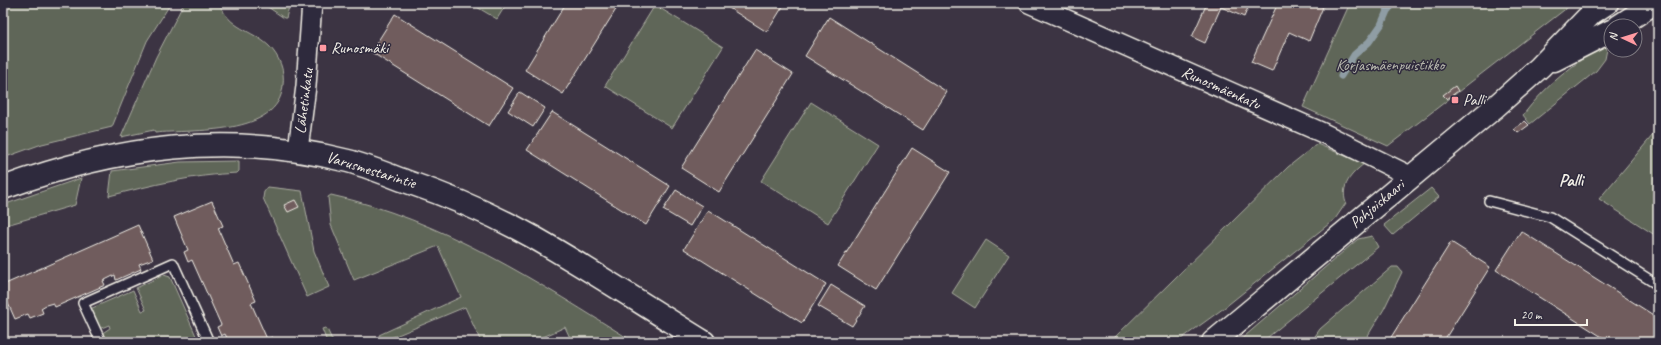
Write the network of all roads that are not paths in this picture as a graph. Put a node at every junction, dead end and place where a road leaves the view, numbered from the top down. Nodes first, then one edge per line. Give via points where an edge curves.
1 (312, 3) edge
2 (1029, 3) edge
3 (1606, 3) edge
4 (1654, 3) edge
5 (1631, 18) edge
6 (1603, 35) edge
7 (1540, 67) junction
8 (298, 150) junction
9 (1410, 176) junction
10 (3, 188) edge
11 (1489, 201) dead end
12 (1658, 284) edge
13 (101, 342) edge
14 (209, 342) edge
15 (704, 342) edge
16 (1213, 342) edge

1 - 8 street, Lähetinkatu
2 - 9 street, Runosmäenkatu via 1323,134
3 - 7 street, Pohjoiskaari via 1592,13
4 - 5 street
6 - 7 street, Pohjoiskaari
7 - 9 street, Pohjoiskaari
8 - 10 street, Varusmestarintie via 219,144 144,150 81,163
8 - 15 street, Varusmestarintie via 350,161 454,198 533,237
9 - 16 street, Pohjoiskaari
11 - 12 lane via 1550,217
13 - 14 lane via 83,303 173,263

